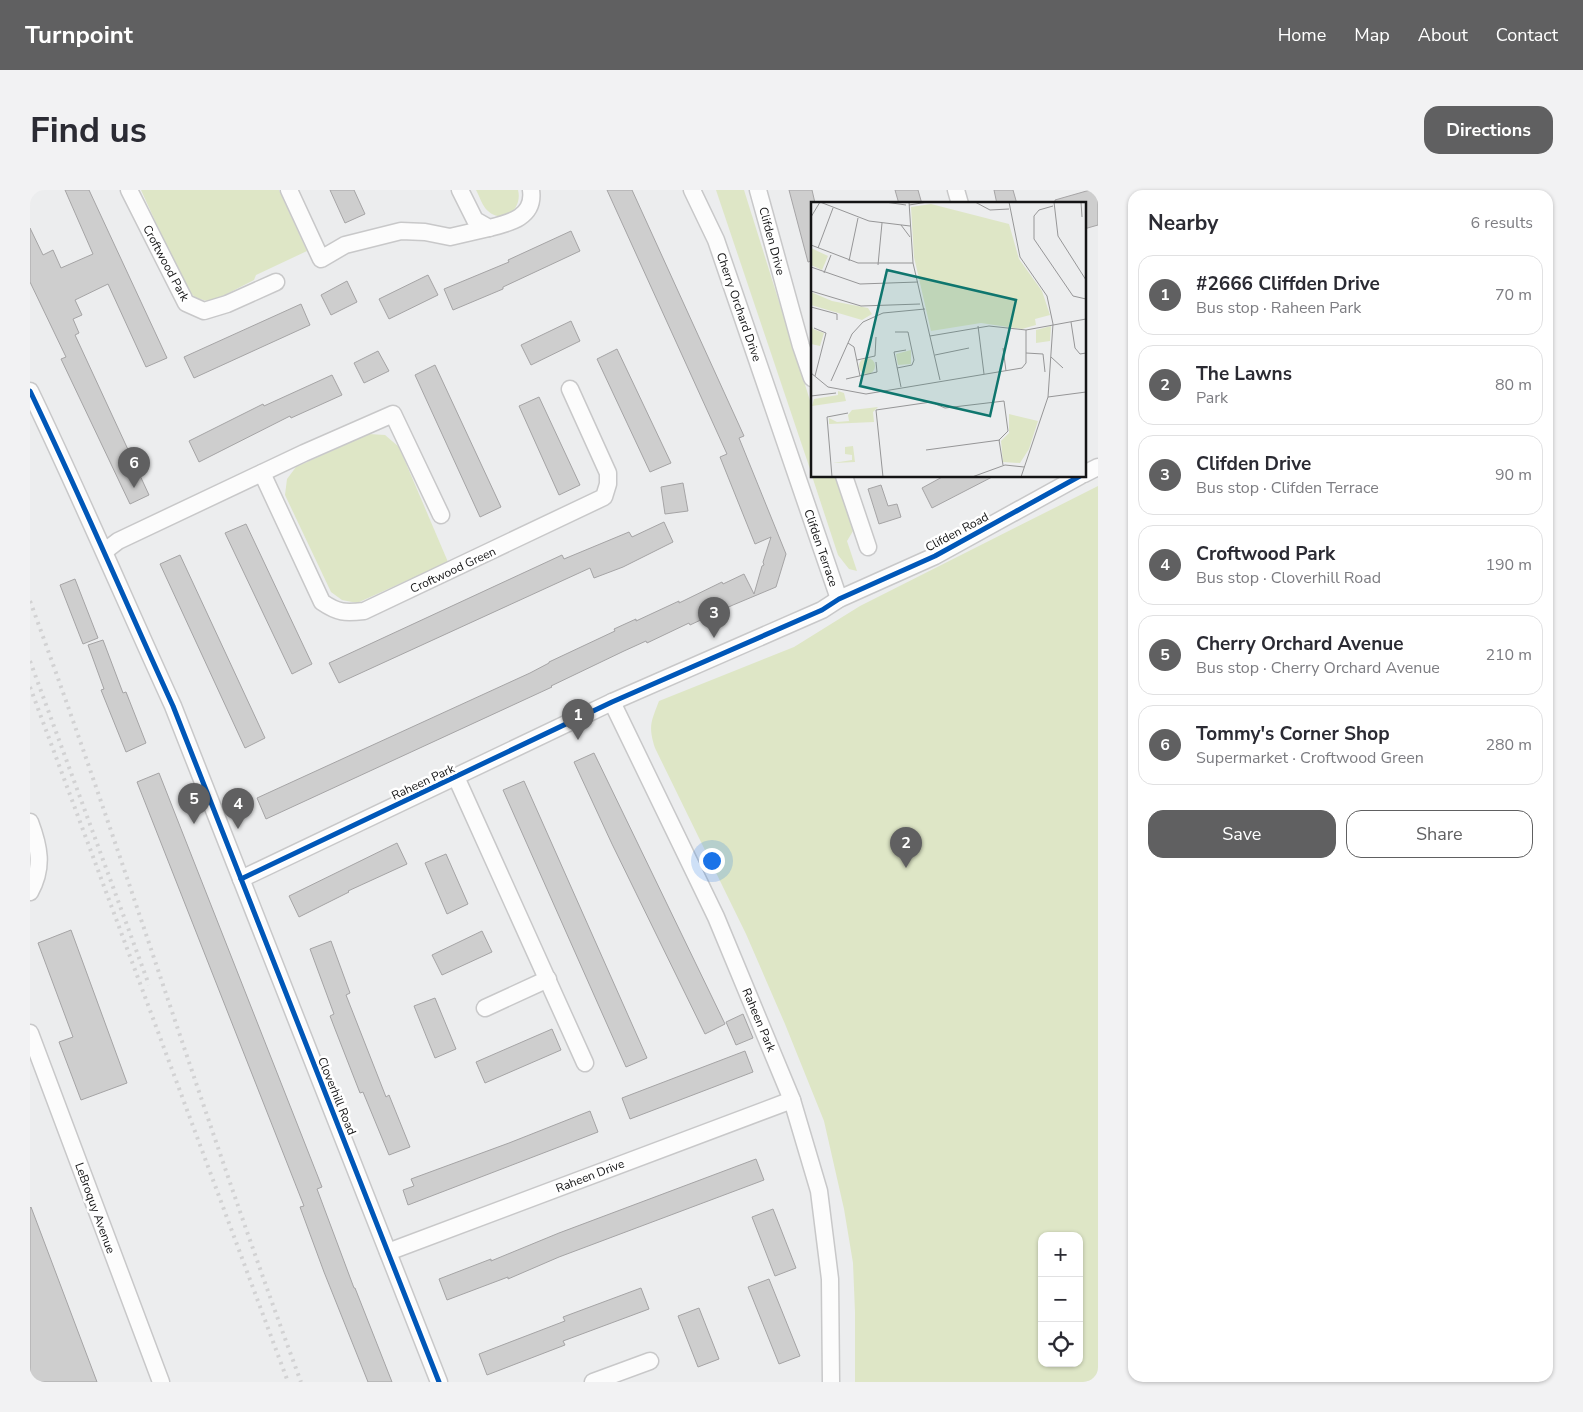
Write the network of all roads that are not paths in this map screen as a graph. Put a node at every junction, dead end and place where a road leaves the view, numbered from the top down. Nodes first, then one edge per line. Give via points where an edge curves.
1 (129, 190) edge
2 (289, 190) edge
3 (460, 190) edge
4 (530, 190) edge
5 (692, 190) edge
6 (758, 190) edge
7 (489, 228) junction
8 (276, 282) dead end
9 (811, 375) edge
10 (570, 389) dead end
11 (30, 391) edge
12 (780, 427) joint
13 (1098, 467) edge
14 (262, 473) junction
15 (1086, 473) edge
16 (845, 478) edge
17 (1072, 478) edge
18 (1052, 483) edge
19 (441, 514) dead end
20 (868, 547) dead end
21 (104, 550) junction
22 (839, 599) junction
23 (612, 702) junction
24 (456, 778) junction
25 (30, 822) edge
26 (241, 879) junction
27 (30, 892) edge
28 (548, 980) junction
29 (484, 1008) dead end
30 (30, 1033) edge
31 (585, 1063) dead end
32 (792, 1100) junction
33 (388, 1252) junction
34 (650, 1361) dead end
35 (161, 1382) edge
36 (439, 1382) edge
37 (593, 1382) edge
38 (830, 1382) edge

1 - 8 street, Croftwood Park via 186,303 204,311
2 - 7 street via 321,259 344,245 401,231 450,237
3 - 7 street via 475,220
4 - 7 street via 532,200 529,209 515,220
5 - 12 street, Cherry Orchard Drive via 716,240
6 - 9 street, Clifden Drive
10 - 14 street, Croftwood Green via 608,473 604,497 364,611 335,611 322,602
11 - 21 street, Cloverhill Road
12 - 22 street, Clifden Terrace
13 - 15 street
14 - 19 street via 393,414
14 - 21 street via 118,540
16 - 20 street
17 - 18 street, Clifden Road
18 - 22 street, Clifden Road via 935,556
21 - 26 street, Cloverhill Road via 173,706
22 - 23 street, Clifden Terrace via 780,630
23 - 24 street, Raheen Park
23 - 32 street, Raheen Park via 716,917
24 - 26 street, Raheen Park
24 - 28 street, Raheen Park
25 - 27 street via 40,857
26 - 33 street, Cloverhill Road
28 - 29 street
28 - 31 street, Raheen Park
30 - 35 street, LeBroquy Avenue
32 - 33 street, Raheen Drive
32 - 38 street, Raheen Park via 819,1191 830,1278
33 - 36 street, Cloverhill Road
34 - 37 street

